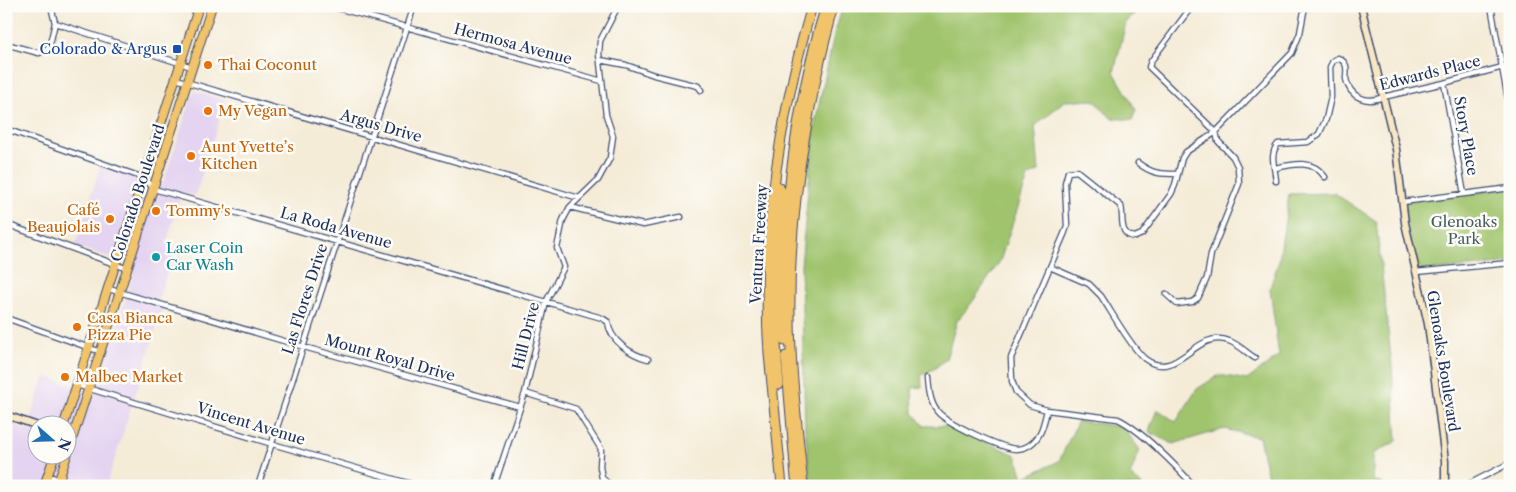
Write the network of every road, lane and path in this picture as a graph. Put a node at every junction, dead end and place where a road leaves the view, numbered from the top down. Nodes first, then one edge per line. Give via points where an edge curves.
1 (51, 6) edge
2 (199, 6) edge
3 (212, 6) edge
4 (330, 6) edge
5 (414, 6) edge
6 (618, 6) edge
7 (812, 6) edge
8 (826, 6) edge
9 (834, 6) edge
10 (1192, 6) edge
11 (1305, 6) edge
12 (1361, 6) edge
13 (1491, 6) edge
14 (55, 23) junction
15 (408, 28) junction
16 (6, 44) edge
17 (600, 60) junction
18 (180, 63) junction
19 (1510, 65) edge
20 (192, 67) junction
21 (1502, 68) junction
22 (1510, 72) edge
23 (176, 79) junction
24 (602, 81) junction
25 (188, 82) junction
26 (1444, 83) junction
27 (701, 90) dead end
28 (1383, 97) junction
29 (1510, 111) edge
30 (6, 129) edge
31 (1216, 132) junction
32 (372, 137) junction
33 (1138, 163) dead end
34 (1275, 168) junction
35 (1178, 174) junction
36 (1325, 177) dead end
37 (144, 178) junction
38 (776, 179) junction
39 (1276, 181) dead end
40 (154, 188) junction
41 (1510, 188) edge
42 (1464, 194) junction
43 (579, 198) junction
44 (1402, 202) junction
45 (570, 207) junction
46 (681, 218) dead end
47 (6, 224) edge
48 (337, 241) junction
49 (1510, 263) edge
50 (116, 265) junction
51 (1050, 267) junction
52 (128, 268) junction
53 (1416, 272) junction
54 (109, 289) junction
55 (121, 292) junction
56 (1166, 294) dead end
57 (546, 302) junction
58 (6, 318) edge
59 (304, 346) junction
60 (89, 348) junction
61 (101, 352) junction
62 (1255, 358) dead end
63 (648, 359) dead end
64 (928, 378) dead end
65 (77, 384) junction
66 (89, 388) junction
67 (525, 393) junction
68 (520, 407) junction
69 (1048, 410) junction
70 (6, 414) edge
71 (67, 414) edge
72 (78, 417) edge
73 (28, 422) edge
74 (272, 444) junction
75 (1510, 463) edge
76 (51, 464) edge
77 (63, 464) edge
78 (48, 476) junction
79 (58, 483) edge
80 (44, 486) edge
81 (80, 486) edge
82 (258, 486) edge
83 (418, 486) edge
84 (496, 486) edge
85 (611, 486) edge
86 (782, 486) edge
87 (787, 486) edge
88 (796, 486) edge
89 (802, 486) edge
90 (1194, 486) edge
91 (1445, 486) edge
92 (1465, 486) edge

1 - 14 street
2 - 18 main road, Colorado Boulevard
3 - 20 main road, Colorado Boulevard
4 - 15 street, Hermosa Avenue
5 - 15 street, Las Flores Drive
6 - 17 street, Hill Drive via 600,41
7 - 38 highway, Ventura Freeway via 788,102
8 - 88 highway via 802,103 785,253 787,380
9 - 89 highway via 809,106 793,226 791,350
10 - 31 street via 1149,68
11 - 31 street via 1292,53
12 - 28 street, Glenoaks Boulevard
13 - 21 street
14 - 16 street via 49,48 39,53
14 - 18 street
15 - 24 street, Hermosa Avenue
15 - 32 street, Las Flores Drive
17 - 24 street, Hill Drive
17 - 27 street via 698,86
18 - 20 street
18 - 23 main road, Colorado Boulevard
19 - 21 street, Edwards Place
20 - 25 main road, Colorado Boulevard
21 - 22 street
21 - 26 street, Edwards Place
21 - 29 street
23 - 25 street, Argus Drive
23 - 37 main road, Colorado Boulevard
24 - 43 street, Hill Drive via 606,114 613,136 610,158 598,180
25 - 32 street, Argus Drive
25 - 40 main road, Colorado Boulevard
26 - 28 street, Edwards Place
26 - 42 street, Story Place
28 - 34 street, Edwards Place via 1363,100 1358,97 1349,88 1343,60 1333,61 1330,67 1331,97 1323,128 1308,142 1278,144 1273,156
28 - 44 street, Glenoaks Boulevard via 1396,149
30 - 37 street, La Roda Avenue
31 - 35 street via 1186,152
31 - 56 street via 1218,141 1238,166 1239,184 1211,254 1207,278 1198,298 1177,304
32 - 43 street, Argus Drive
32 - 48 street, Las Flores Drive
33 - 35 street via 1148,171
34 - 36 street via 1300,163 1315,167
34 - 39 street, Edwards Place
35 - 51 street via 1171,194 1146,230 1135,237 1123,231 1121,206 1077,171 1066,174 1066,226
37 - 40 street, La Roda Avenue
37 - 50 main road, Colorado Boulevard
38 - 86 highway, Ventura Freeway via 770,226 769,353
38 - 87 highway via 780,191 775,330
40 - 48 street, La Roda Avenue
40 - 52 main road, Colorado Boulevard
41 - 42 street
42 - 44 street
43 - 45 street, Hill Drive
44 - 53 street, Glenoaks Boulevard
45 - 46 street via 643,225
45 - 57 street, Hill Drive via 556,248 564,267
47 - 50 street
48 - 57 street, La Roda Avenue
48 - 59 street, Las Flores Drive
49 - 53 street
50 - 52 street
50 - 54 main road, Colorado Boulevard
51 - 62 street via 1094,288 1137,351 1152,363 1165,366 1200,343 1213,340 1229,341
51 - 69 street via 1011,358 1016,392 1030,405
52 - 55 main road, Colorado Boulevard
53 - 91 street, Glenoaks Boulevard via 1428,324
54 - 55 street, Mount Royal Drive
54 - 60 main road, Colorado Boulevard
55 - 59 street, Mount Royal Drive
55 - 61 main road, Colorado Boulevard
57 - 63 street, La Roda Avenue via 608,322 613,338 638,356
57 - 67 street, Hill Drive
58 - 60 street
59 - 68 street, Mount Royal Drive
59 - 74 street, Las Flores Drive
60 - 61 street
60 - 65 main road, Colorado Boulevard
61 - 66 main road, Colorado Boulevard
64 - 69 street via 932,404 937,412 949,422 1007,447 1016,449 1031,444 1040,434
65 - 66 street, Vincent Avenue
65 - 71 main road, Colorado Boulevard
66 - 72 main road, Colorado Boulevard
66 - 74 street, Vincent Avenue
67 - 68 street, Hill Drive
67 - 85 street via 576,409 601,449 602,478
68 - 84 street, Hill Drive
69 - 90 street via 1127,423
70 - 73 street
74 - 82 street, Las Flores Drive
74 - 83 street, Vincent Avenue
75 - 92 street
76 - 78 main road
77 - 79 main road, Colorado Boulevard
78 - 79 street
78 - 80 main road
79 - 81 street

